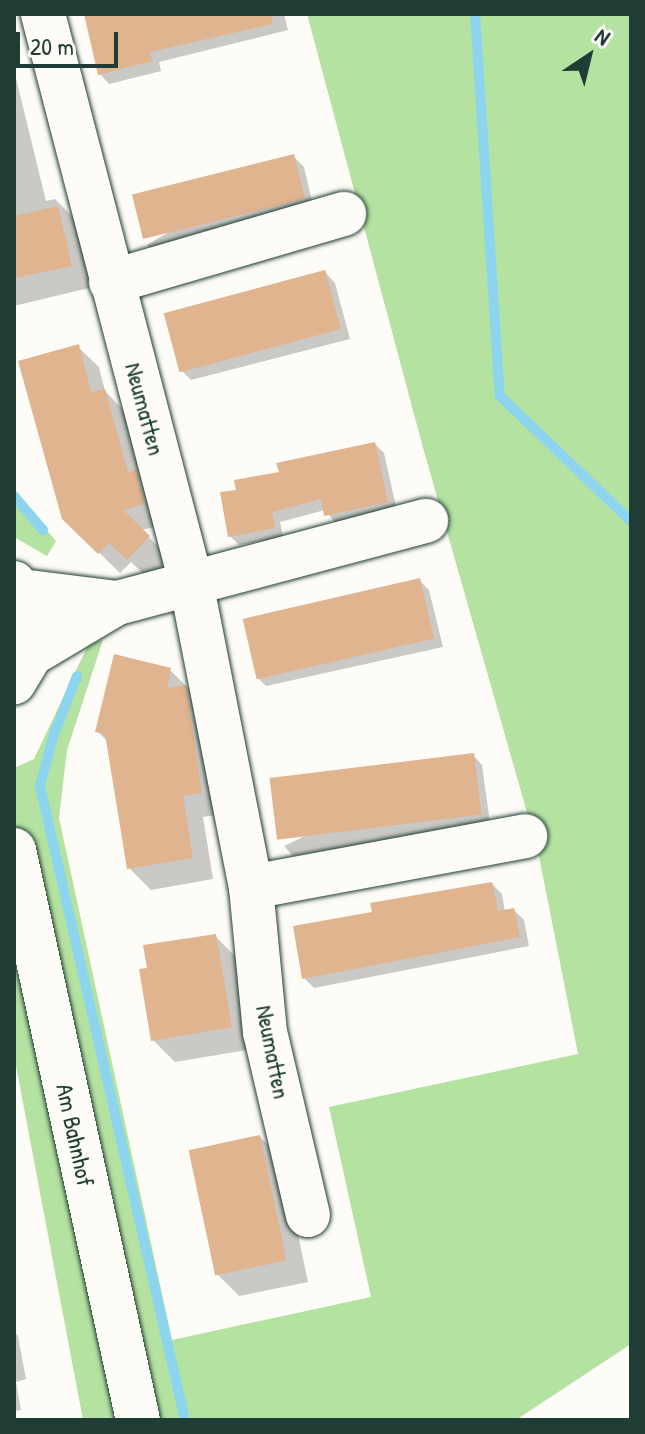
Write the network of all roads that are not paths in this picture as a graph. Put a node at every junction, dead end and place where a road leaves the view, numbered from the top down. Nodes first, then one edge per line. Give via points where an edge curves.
1 (43, 14) edge
2 (344, 214) dead end
3 (111, 282) junction
4 (426, 521) dead end
5 (191, 582) junction
6 (17, 587) edge
7 (117, 603) junction
8 (19, 678) edge
9 (525, 836) dead end
10 (14, 850) edge
11 (251, 887) junction
12 (308, 1215) dead end
13 (138, 1420) edge

1 - 3 street, Neumatten
2 - 3 street
3 - 5 street, Neumatten
4 - 5 street
5 - 7 street
5 - 11 street, Neumatten
6 - 7 street
6 - 8 street via 32,614
7 - 8 street
9 - 11 street
10 - 13 street, Am Bahnhof
11 - 12 street, Neumatten via 265,1032

